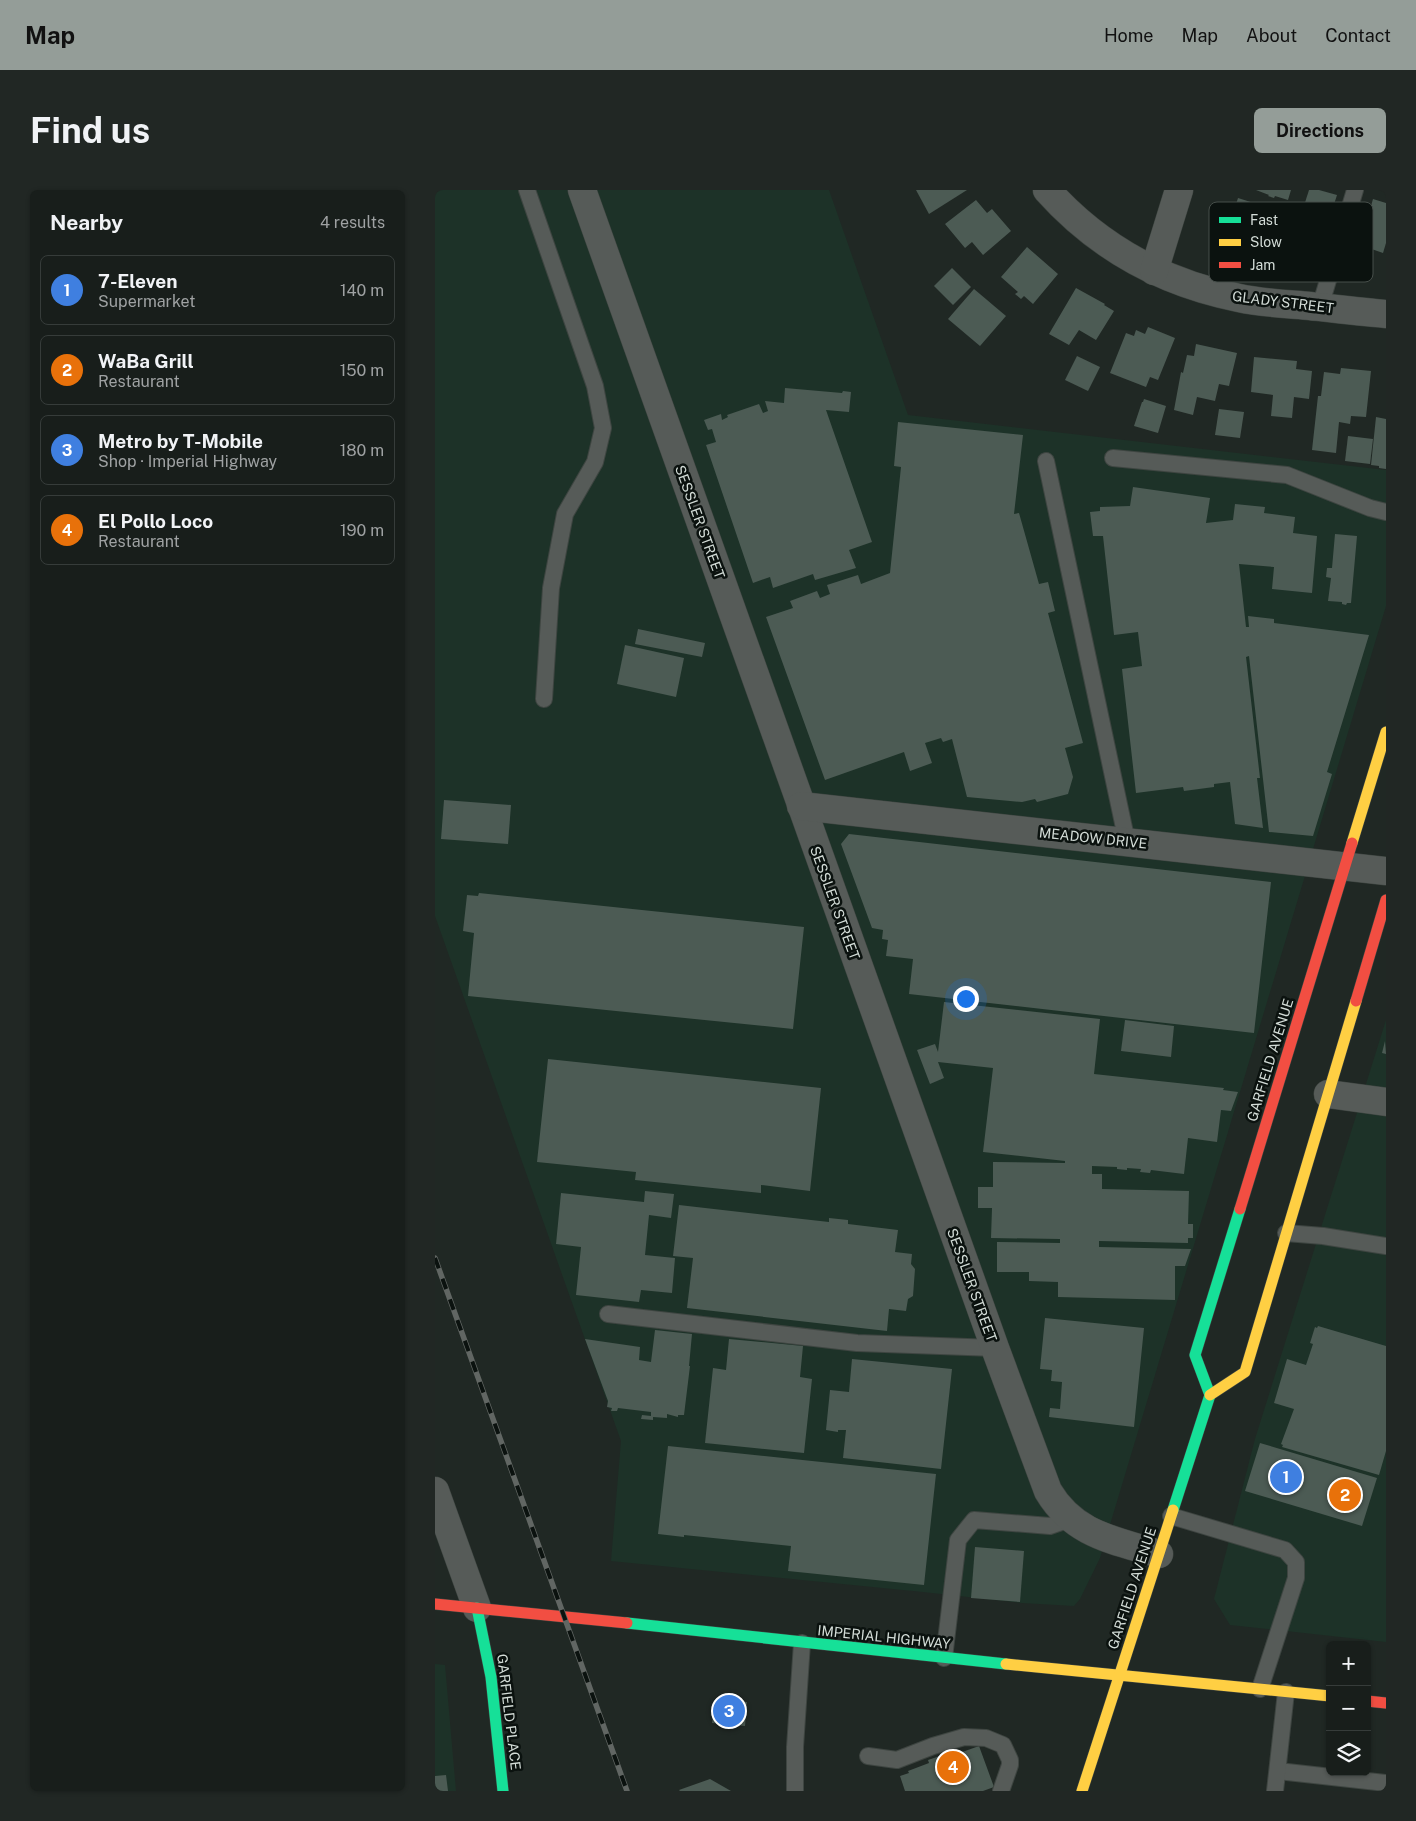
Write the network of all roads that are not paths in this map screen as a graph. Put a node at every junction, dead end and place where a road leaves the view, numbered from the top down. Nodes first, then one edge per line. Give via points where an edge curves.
1 (527, 190) edge
2 (582, 190) edge
3 (1047, 190) edge
4 (1179, 190) edge
5 (1355, 190) edge
6 (1351, 202) edge
7 (1154, 271) junction
8 (1327, 282) edge
9 (1320, 307) junction
10 (1386, 314) edge
11 (1113, 458) dead end
12 (1046, 461) dead end
13 (1386, 512) edge
14 (544, 700) dead end
15 (1386, 732) edge
16 (801, 806) junction
17 (1127, 842) junction
18 (1345, 867) junction
19 (1386, 871) edge
20 (1386, 900) edge
21 (1328, 1094) junction
22 (1386, 1102) edge
23 (1287, 1233) junction
24 (1386, 1246) edge
25 (609, 1314) dead end
26 (995, 1348) junction
27 (1210, 1395) junction
28 (435, 1491) edge
29 (1171, 1516) junction
30 (1070, 1519) junction
31 (1159, 1554) junction
32 (435, 1604) edge
33 (477, 1608) junction
34 (802, 1643) junction
35 (944, 1658) junction
36 (1119, 1676) junction
37 (1260, 1690) junction
38 (1286, 1692) junction
39 (1326, 1696) edge
40 (1371, 1700) edge
41 (1386, 1702) edge
42 (868, 1756) dead end
43 (1278, 1771) junction
44 (1386, 1783) edge
45 (503, 1791) edge
46 (795, 1791) edge
47 (1001, 1791) edge
48 (1082, 1791) edge
49 (1275, 1791) edge

1 - 14 lane via 595,386 603,428 595,462 565,514 551,588
2 - 16 street, SESSLER STREET
3 - 7 street, GLADY STREET via 1099,238
4 - 7 street
5 - 6 lane
7 - 9 street, GLADY STREET via 1239,298
8 - 9 lane
9 - 10 street, GLADY STREET
11 - 13 lane via 1287,475
12 - 17 lane
15 - 18 main road, GARFIELD AVENUE
16 - 17 street, MEADOW DRIVE
16 - 26 street, SESSLER STREET
17 - 18 street, MEADOW DRIVE
18 - 19 street, MEADOW DRIVE
18 - 27 main road, GARFIELD AVENUE via 1195,1355
20 - 21 main road
21 - 22 street
21 - 23 main road
23 - 24 lane
23 - 27 main road via 1245,1372
25 - 26 lane via 857,1344
26 - 30 street, SESSLER STREET via 1048,1491
27 - 29 main road, GARFIELD AVENUE
28 - 33 street
29 - 31 main road, GARFIELD AVENUE
29 - 37 lane via 1285,1550 1295,1562 1296,1578
30 - 31 street, SESSLER STREET via 1086,1530
30 - 35 lane via 1050,1526 973,1520 958,1540
31 - 36 main road, GARFIELD AVENUE
32 - 33 main road, IMPERIAL HIGHWAY
33 - 34 main road, IMPERIAL HIGHWAY
33 - 45 main road, GARFIELD PLACE via 491,1677
34 - 35 main road, IMPERIAL HIGHWAY
34 - 46 lane
35 - 36 main road, IMPERIAL HIGHWAY
36 - 37 main road, IMPERIAL HIGHWAY
36 - 48 main road, GARFIELD AVENUE
37 - 38 main road, IMPERIAL HIGHWAY
38 - 39 main road, IMPERIAL HIGHWAY
38 - 43 lane
40 - 41 main road
42 - 47 lane via 897,1760 965,1737 986,1738 1003,1745 1010,1760
43 - 44 lane
43 - 49 lane

